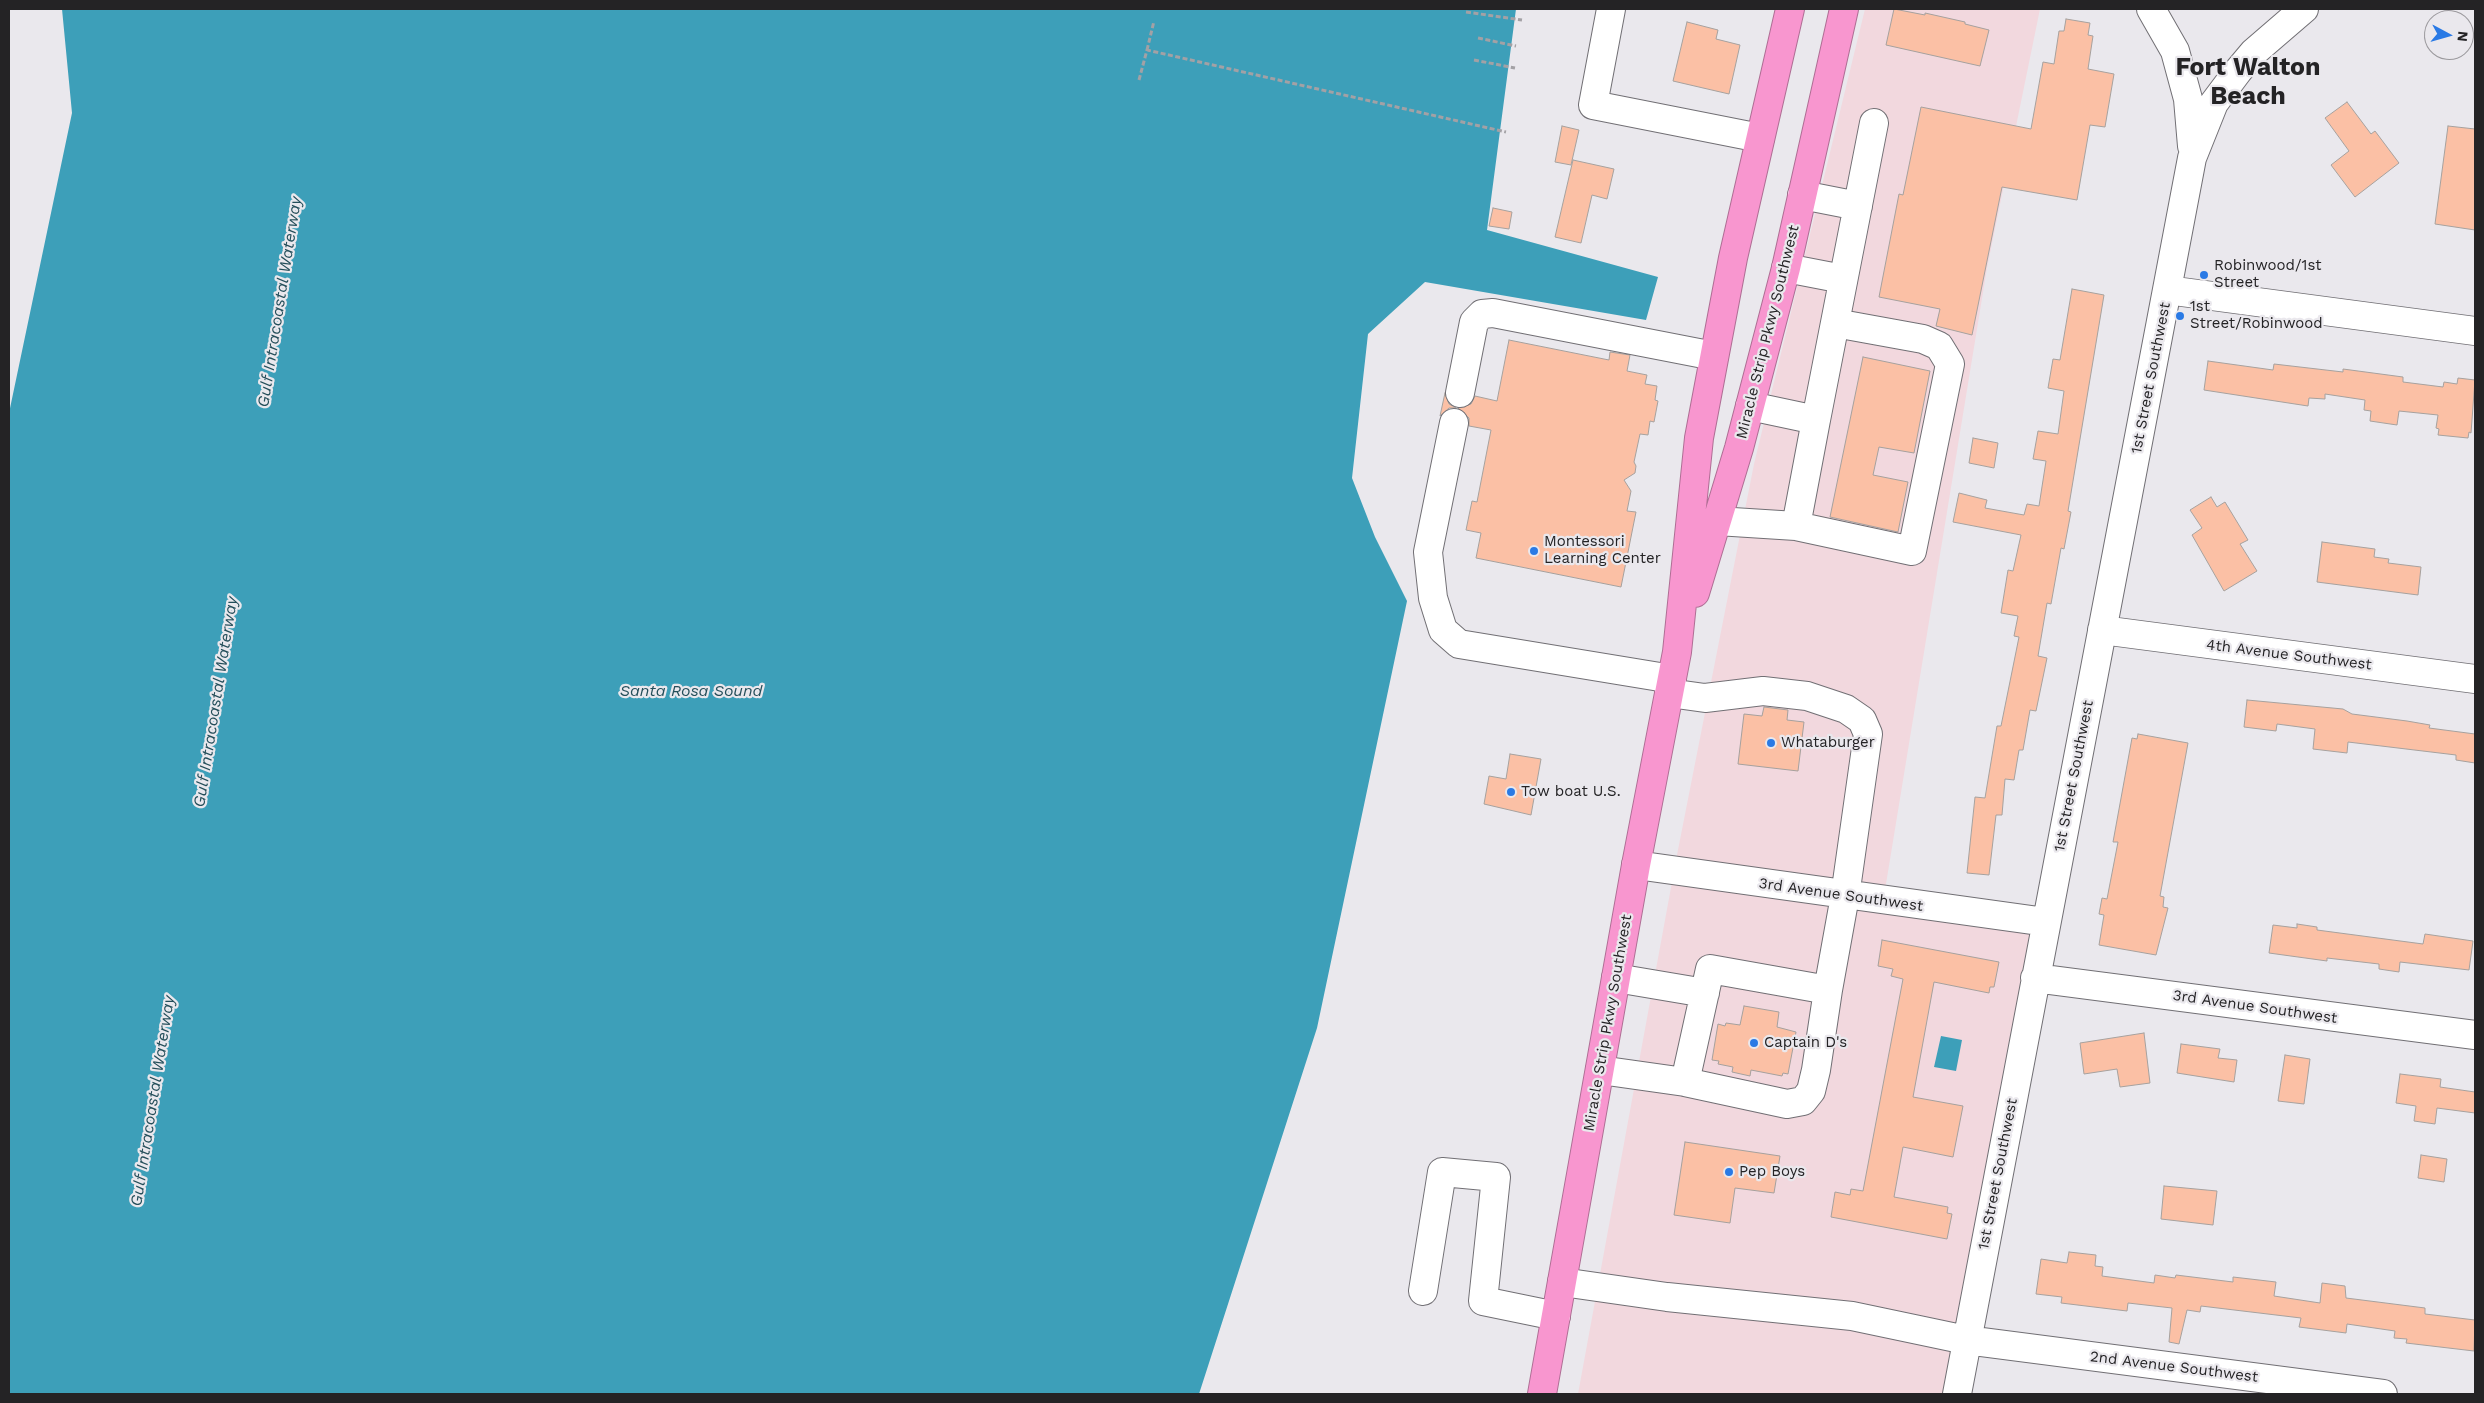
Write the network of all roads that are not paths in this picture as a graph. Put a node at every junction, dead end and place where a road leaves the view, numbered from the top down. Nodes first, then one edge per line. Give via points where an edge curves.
1 (1611, 9) edge
2 (1790, 9) edge
3 (1844, 9) edge
4 (2151, 9) edge
5 (2304, 9) edge
6 (1874, 124) dead end
7 (1760, 138) junction
8 (2192, 158) junction
9 (1802, 195) junction
10 (1858, 206) junction
11 (1786, 268) junction
12 (1843, 279) junction
13 (2168, 290) junction
14 (1835, 323) junction
15 (2475, 331) edge
16 (1714, 356) junction
17 (1460, 393) dead end
18 (1750, 406) junction
19 (1816, 420) junction
20 (1454, 423) dead end
21 (1717, 521) junction
22 (1796, 526) junction
23 (2102, 630) junction
24 (1677, 652) junction
25 (2475, 679) edge
26 (1671, 686) junction
27 (1636, 865) junction
28 (1845, 896) junction
29 (2046, 922) junction
30 (1616, 978) junction
31 (2035, 978) junction
32 (1828, 990) junction
33 (1705, 993) junction
34 (2475, 1036) edge
35 (1600, 1070) junction
36 (1685, 1082) junction
37 (1562, 1282) junction
38 (1423, 1291) dead end
39 (1556, 1316) junction
40 (1966, 1340) junction
41 (1542, 1394) edge
42 (1957, 1394) edge
43 (2383, 1394) edge

1 - 7 street via 1593,105
2 - 7 highway, Miracle Strip Pkwy Southwest
3 - 9 highway, Miracle Strip Pkwy Southwest
4 - 8 street, 1st Street Southwest via 2175,51 2188,99
5 - 8 street, 1st Street Southwest via 2254,52 2238,71 2214,103
6 - 10 street
7 - 16 highway, Miracle Strip Pkwy Southwest
8 - 13 street, 1st Street Southwest
9 - 10 street
9 - 11 highway, Miracle Strip Pkwy Southwest
10 - 12 street
11 - 12 street
11 - 18 highway, Miracle Strip Pkwy Southwest
12 - 14 street
13 - 15 street
13 - 23 street, 1st Street Southwest
14 - 19 street
14 - 22 street via 1923,339 1939,346 1950,364 1912,551
16 - 17 street via 1493,313 1482,314 1474,322
16 - 24 highway, Miracle Strip Pkwy Southwest via 1699,438
18 - 19 street
18 - 21 highway, Miracle Strip Pkwy Southwest
19 - 22 street
20 - 26 street via 1428,552 1433,598 1443,630 1459,644
21 - 22 street
21 - 24 highway, Miracle Strip Pkwy Southwest
23 - 25 street, 4th Avenue Southwest
23 - 29 street, 1st Street Southwest
24 - 26 highway, Miracle Strip Pkwy Southwest
26 - 27 highway, Miracle Strip Pkwy Southwest
26 - 28 street via 1705,698 1763,691 1807,696 1846,709 1862,720 1868,734
27 - 28 street, 3rd Avenue Southwest
27 - 30 highway, Miracle Strip Pkwy Southwest
28 - 29 street, 3rd Avenue Southwest
28 - 32 street
29 - 31 street, 1st Street Southwest
30 - 33 street
30 - 35 highway, Miracle Strip Pkwy Southwest
31 - 34 street, 3rd Avenue Southwest
31 - 40 street, 1st Street Southwest
32 - 33 street via 1710,969
32 - 36 street via 1816,1070 1811,1091 1803,1101 1787,1104
33 - 36 street
35 - 36 street
35 - 37 highway, Miracle Strip Pkwy Southwest
37 - 39 highway, Miracle Strip Pkwy Southwest
37 - 40 street, 2nd Avenue Southwest via 1657,1296 1852,1316
38 - 39 street via 1442,1172 1496,1177 1483,1301
39 - 41 highway, Miracle Strip Pkwy Southwest
40 - 42 street, 1st Street Southwest
40 - 43 street, 2nd Avenue Southwest

